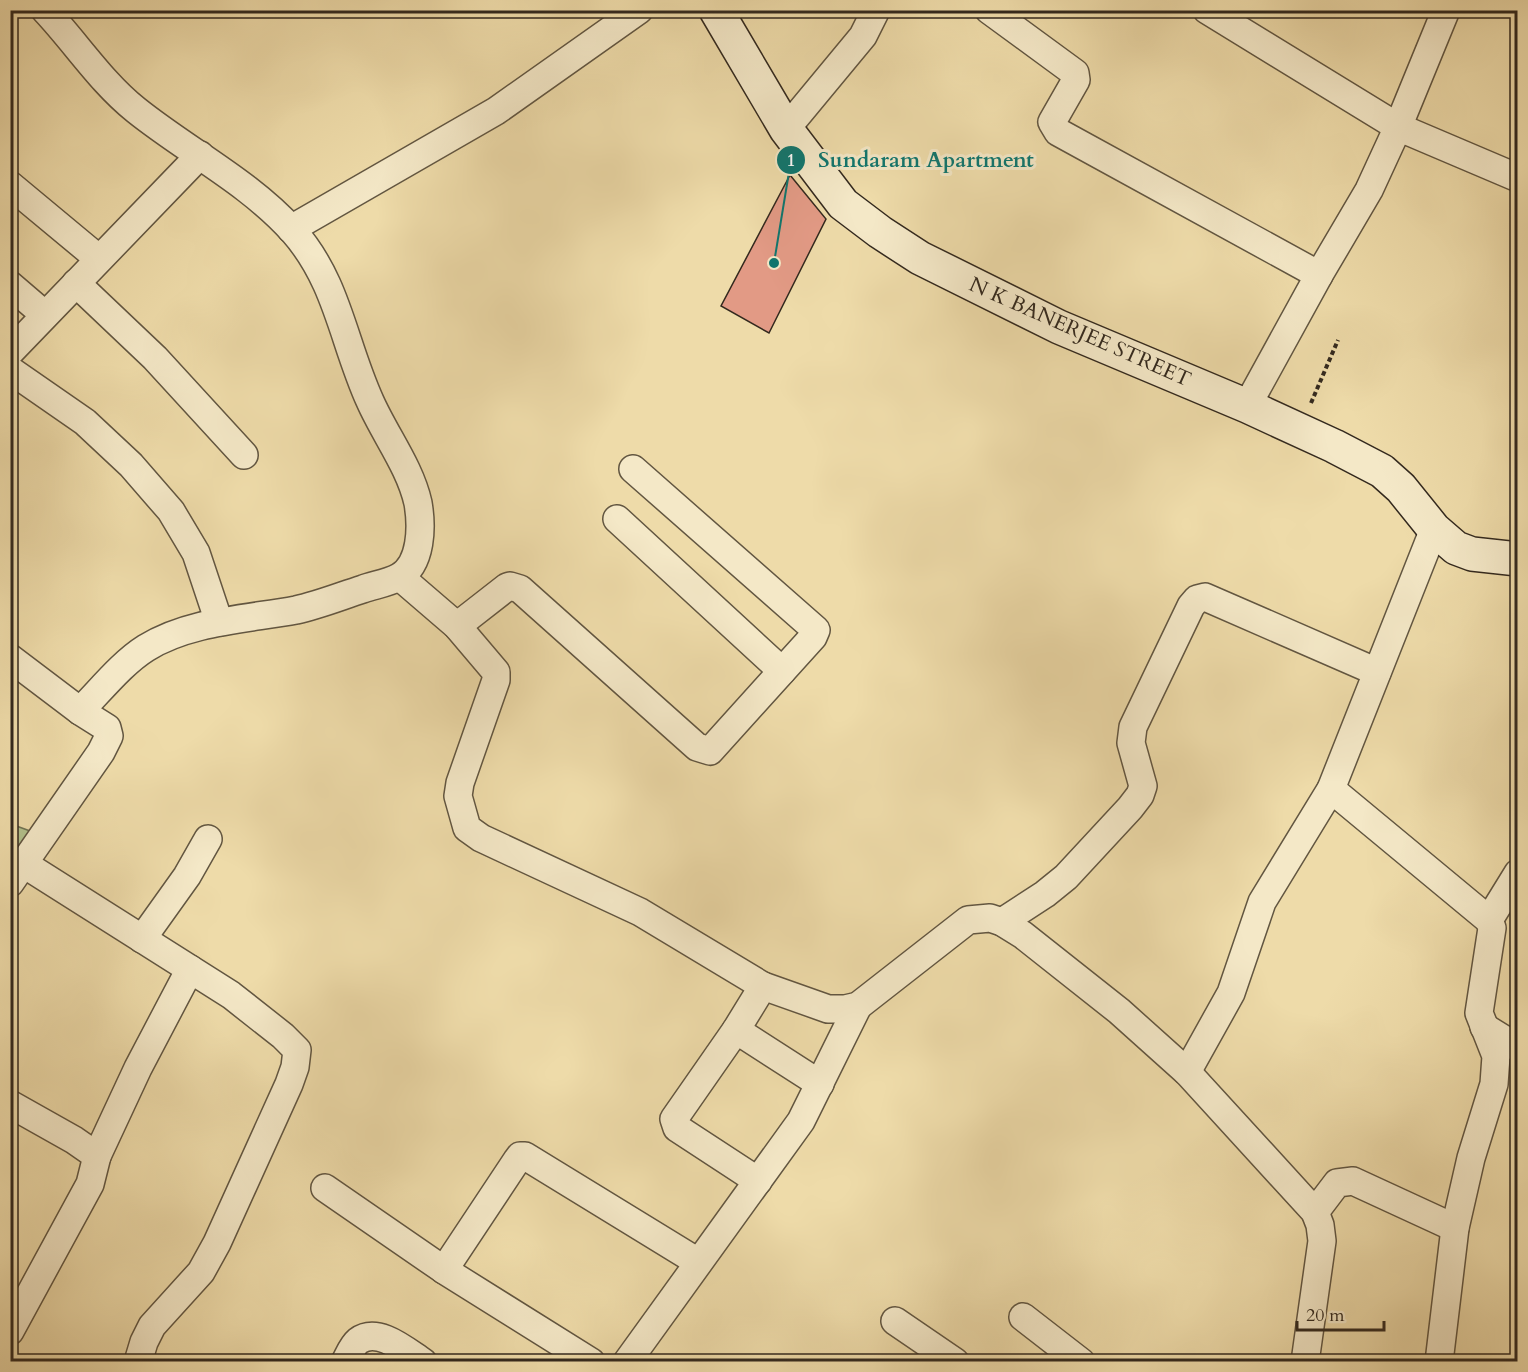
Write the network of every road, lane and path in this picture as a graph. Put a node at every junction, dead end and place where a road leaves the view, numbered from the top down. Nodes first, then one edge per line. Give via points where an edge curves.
1 (45, 10) edge
2 (639, 10) edge
3 (716, 10) edge
4 (876, 10) edge
5 (989, 10) edge
6 (1207, 10) edge
7 (1446, 10) edge
8 (1398, 127) junction
9 (786, 129) junction
10 (200, 155) junction
11 (1518, 178) edge
12 (10, 185) edge
13 (291, 229) junction
14 (99, 259) junction
15 (1319, 275) junction
16 (76, 283) junction
17 (10, 285) edge
18 (45, 315) junction
19 (1338, 340) dead end
20 (10, 352) edge
21 (10, 370) edge
22 (1247, 406) junction
23 (1300, 430) junction
24 (244, 455) dead end
25 (633, 469) dead end
26 (617, 519) dead end
27 (1434, 529) junction
28 (1518, 559) edge
29 (400, 577) junction
30 (219, 622) junction
31 (457, 626) junction
32 (10, 658) edge
33 (782, 671) junction
34 (1377, 672) junction
35 (80, 711) junction
36 (1331, 789) junction
37 (208, 839) dead end
38 (1518, 873) edge
39 (17, 874) edge
40 (1489, 920) junction
41 (1002, 922) junction
42 (141, 939) junction
43 (190, 969) junction
44 (763, 986) junction
45 (858, 1006) junction
46 (1484, 1028) junction
47 (736, 1030) junction
48 (1518, 1048) edge
49 (1187, 1072) junction
50 (820, 1084) junction
51 (10, 1104) edge
52 (97, 1156) junction
53 (758, 1181) junction
54 (325, 1188) dead end
55 (1315, 1212) junction
56 (1455, 1228) junction
57 (698, 1262) junction
58 (444, 1270) junction
59 (1023, 1317) dead end
60 (895, 1321) dead end
61 (10, 1331) edge
62 (138, 1362) edge
63 (345, 1362) edge
64 (423, 1362) edge
65 (591, 1362) edge
66 (627, 1362) edge
67 (955, 1362) edge
68 (1082, 1362) edge
69 (1305, 1362) edge
70 (1439, 1362) edge

1 - 10 street via 133,108
2 - 13 street via 496,111
3 - 9 street, N K BANERJEE STREET
4 - 9 street via 863,36
5 - 15 street via 1075,73 1076,80 1052,122 1058,132
6 - 8 street
7 - 8 street
8 - 11 street
8 - 15 street via 1368,190
9 - 22 street, N K BANERJEE STREET via 843,204 920,258 1059,327
10 - 13 street via 270,208
10 - 14 street
12 - 14 street
13 - 29 street via 332,292 370,400 404,466 417,502 419,545
14 - 16 street
15 - 22 street
16 - 18 street
16 - 24 street via 155,358
17 - 18 street
18 - 20 street
19 - 23 path
21 - 30 street via 85,422 131,465 171,511 196,554
22 - 23 street, N K BANERJEE STREET
23 - 27 street, N K BANERJEE STREET via 1382,471
25 - 33 street via 814,627 813,637
26 - 33 street
27 - 28 street, N K BANERJEE STREET via 1464,552
27 - 34 street
29 - 30 street via 299,609
29 - 31 street
30 - 35 street via 146,648
31 - 33 street via 507,587 520,589 706,751
31 - 44 street via 496,672 460,783 458,796 467,828 496,847 640,912
32 - 35 street
34 - 36 street
34 - 41 street via 1205,597 1197,599 1133,727 1131,743 1143,786 1140,795 1066,877
35 - 39 street via 107,728 109,736
36 - 40 street
36 - 49 street via 1262,902 1231,993
37 - 42 street via 187,876
38 - 40 street
39 - 42 street
40 - 46 street via 1492,932 1479,1009
41 - 45 street via 990,918 968,920
41 - 49 street via 1023,934 1119,1011
42 - 43 street
43 - 52 street
43 - 62 street via 283,1036 297,1050 295,1067 217,1243 201,1272 152,1326
44 - 45 street via 828,1010
44 - 47 street
45 - 50 street
46 - 48 street
46 - 56 street via 1496,1056 1494,1084
47 - 50 street
47 - 53 street via 674,1123
49 - 55 street
50 - 53 street via 801,1121
51 - 52 street
52 - 61 street via 90,1184
53 - 57 street
54 - 58 street
55 - 56 street via 1337,1183 1353,1181
55 - 69 street via 1322,1241
56 - 70 street
57 - 58 street via 520,1156
57 - 66 street
58 - 65 street
59 - 68 street
60 - 67 street
63 - 64 street via 359,1341 372,1336 388,1340

